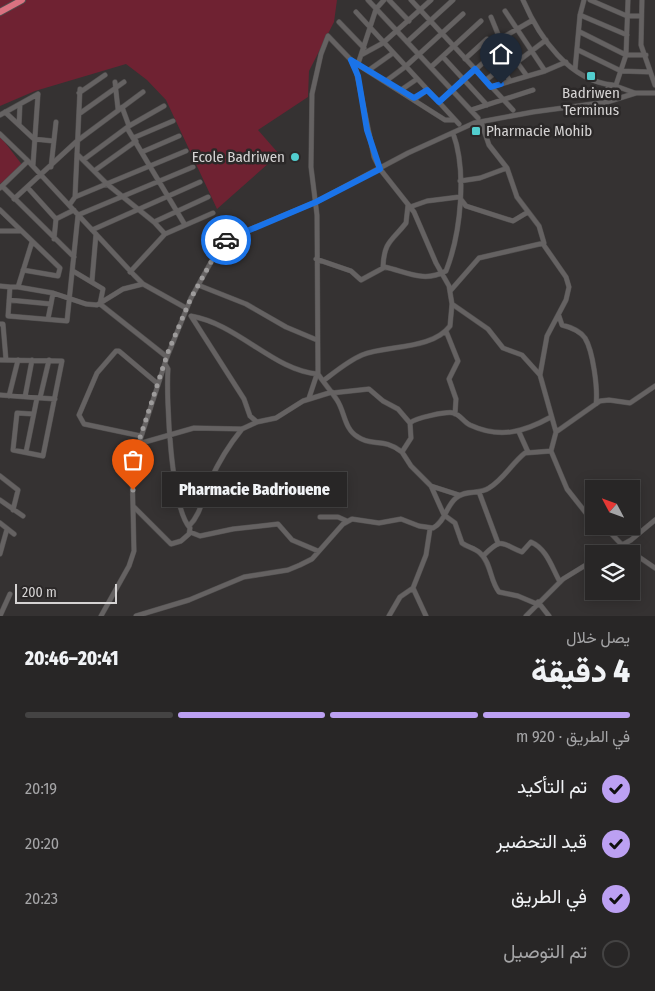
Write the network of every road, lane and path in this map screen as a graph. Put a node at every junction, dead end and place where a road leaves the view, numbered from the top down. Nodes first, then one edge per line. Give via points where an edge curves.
1 (22, 0) edge
2 (368, 0) edge
3 (384, 0) edge
4 (389, 0) edge
5 (411, 0) edge
6 (431, 0) edge
7 (452, 0) edge
8 (523, 0) edge
9 (584, 0) edge
10 (590, 0) edge
11 (627, 0) edge
12 (642, 0) edge
13 (376, 9) junction
14 (420, 10) junction
15 (505, 11) dead end
16 (0, 12) edge
17 (356, 12) dead end
18 (463, 14) dead end
19 (580, 15) junction
20 (628, 16) junction
21 (641, 16) junction
22 (491, 17) dead end
23 (533, 20) junction
24 (409, 21) junction
25 (430, 21) junction
26 (339, 22) dead end
27 (481, 22) dead end
28 (370, 27) junction
29 (515, 30) junction
30 (397, 31) junction
31 (580, 32) junction
32 (442, 34) junction
33 (627, 35) junction
34 (500, 39) junction
35 (546, 40) junction
36 (407, 42) junction
37 (383, 43) junction
38 (493, 44) junction
39 (454, 46) junction
40 (364, 48) junction
41 (578, 50) junction
42 (530, 52) junction
43 (393, 53) junction
44 (493, 54) junction
45 (361, 55) junction
46 (419, 55) junction
47 (626, 55) junction
48 (646, 55) junction
49 (443, 57) junction
50 (465, 59) junction
51 (351, 60) junction
52 (517, 62) junction
53 (566, 62) junction
54 (358, 64) junction
55 (405, 67) junction
56 (431, 67) junction
57 (501, 68) junction
58 (475, 69) junction
59 (369, 70) junction
60 (575, 70) junction
61 (545, 71) junction
62 (620, 71) junction
63 (650, 72) junction
64 (105, 75) dead end
65 (527, 76) junction
66 (418, 79) junction
67 (464, 80) junction
68 (486, 80) junction
69 (386, 81) junction
70 (510, 81) junction
71 (116, 82) dead end
72 (124, 82) dead end
73 (600, 83) junction
74 (614, 85) junction
75 (655, 85) edge
76 (491, 87) junction
77 (116, 88) junction
78 (621, 88) junction
79 (401, 90) junction
80 (427, 90) junction
81 (452, 90) junction
82 (533, 90) dead end
83 (607, 91) junction
84 (143, 92) dead end
85 (636, 93) junction
86 (655, 93) edge
87 (621, 96) junction
88 (414, 98) junction
89 (502, 100) junction
90 (614, 100) junction
91 (439, 102) junction
92 (599, 103) junction
93 (20, 104) junction
94 (487, 105) junction
95 (164, 106) dead end
96 (120, 108) junction
97 (471, 110) junction
98 (513, 110) dead end
99 (5, 112) junction
100 (79, 114) junction
101 (0, 115) edge
102 (479, 120) junction
103 (173, 121) dead end
104 (56, 122) dead end
105 (19, 125) junction
106 (128, 127) junction
107 (453, 133) junction
108 (0, 134) edge
109 (179, 136) dead end
110 (34, 139) junction
111 (134, 140) junction
112 (53, 141) junction
113 (77, 141) junction
114 (186, 151) dead end
115 (142, 152) junction
116 (77, 154) junction
117 (82, 160) junction
118 (28, 161) junction
119 (33, 165) junction
120 (150, 166) junction
121 (193, 167) dead end
122 (51, 168) junction
123 (507, 168) junction
124 (380, 169) junction
125 (94, 171) junction
126 (42, 175) junction
127 (160, 181) junction
128 (460, 181) junction
129 (200, 182) dead end
130 (107, 184) junction
131 (1, 187) edge
132 (28, 188) junction
133 (123, 196) junction
134 (169, 196) junction
135 (76, 197) junction
136 (208, 197) dead end
137 (459, 197) junction
138 (14, 199) junction
139 (316, 202) junction
140 (70, 204) junction
141 (409, 205) junction
142 (139, 209) junction
143 (0, 210) edge
144 (74, 210) junction
145 (177, 211) junction
146 (528, 212) junction
147 (213, 213) dead end
148 (78, 214) junction
149 (56, 219) junction
150 (154, 222) junction
151 (185, 225) junction
152 (92, 230) junction
153 (0, 231) edge
154 (20, 231) junction
155 (96, 234) junction
156 (165, 234) junction
157 (54, 239) junction
158 (32, 242) junction
159 (543, 244) junction
160 (74, 257) junction
161 (316, 259) junction
162 (383, 267) junction
163 (23, 270) junction
164 (73, 271) junction
165 (130, 272) junction
166 (441, 273) junction
167 (92, 281) junction
168 (143, 284) junction
169 (198, 285) junction
170 (0, 286) edge
171 (10, 287) junction
172 (18, 287) junction
173 (451, 290) junction
174 (53, 293) junction
175 (70, 297) junction
176 (9, 300) junction
177 (51, 304) junction
178 (100, 304) junction
179 (452, 304) junction
180 (185, 310) junction
181 (559, 315) junction
182 (191, 316) junction
183 (48, 319) junction
184 (0, 324) edge
185 (446, 331) junction
186 (317, 340) junction
187 (2, 343) edge
188 (166, 357) junction
189 (18, 360) junction
190 (32, 360) junction
191 (49, 360) junction
192 (2, 361) edge
193 (165, 364) junction
194 (317, 374) junction
195 (540, 375) junction
196 (323, 381) junction
197 (158, 384) junction
198 (655, 386) edge
199 (332, 393) junction
200 (0, 395) edge
201 (9, 396) junction
202 (24, 397) junction
203 (38, 398) junction
204 (309, 398) junction
205 (55, 399) junction
206 (596, 404) junction
207 (33, 414) junction
208 (455, 414) junction
209 (550, 417) junction
210 (257, 422) junction
211 (410, 423) junction
212 (242, 429) junction
213 (519, 432) junction
214 (556, 432) junction
215 (168, 434) junction
216 (140, 436) junction
217 (138, 444) junction
218 (551, 451) junction
219 (26, 452) junction
220 (402, 452) junction
221 (528, 452) junction
222 (0, 476) edge
223 (431, 486) junction
224 (479, 492) junction
225 (459, 495) junction
226 (0, 500) edge
227 (134, 507) junction
228 (13, 510) junction
229 (585, 511) edge
230 (444, 515) junction
231 (23, 516) dead end
232 (320, 517) dead end
233 (655, 520) edge
234 (347, 521) junction
235 (0, 523) edge
236 (7, 529) junction
237 (189, 529) junction
238 (430, 529) junction
239 (14, 534) dead end
240 (613, 535) edge
241 (498, 543) junction
242 (1, 545) edge
243 (622, 545) edge
244 (624, 545) edge
245 (318, 552) junction
246 (0, 554) edge
247 (483, 556) junction
248 (640, 558) edge
249 (585, 566) edge
250 (655, 568) edge
251 (560, 582) junction
252 (412, 588) junction
253 (10, 594) dead end
254 (538, 603) junction
255 (0, 616) edge
256 (101, 616) edge
257 (136, 616) edge
258 (389, 616) edge
259 (426, 616) edge
260 (526, 616) edge
261 (549, 616) edge

1 - 16 highway
2 - 13 street
3 - 13 street
4 - 24 street
5 - 14 street
6 - 14 street
7 - 25 street
8 - 23 street
9 - 19 street
10 - 20 street
11 - 20 street
12 - 21 street
13 - 28 street
13 - 30 street
14 - 24 street
14 - 25 street
15 - 29 street
17 - 28 street
18 - 32 street
19 - 31 street
19 - 33 street
20 - 21 street
20 - 33 street
21 - 48 street via 642,45
22 - 34 street
23 - 29 street
23 - 35 street
24 - 30 street
25 - 32 street
25 - 36 street
26 - 40 street
27 - 39 street
28 - 37 street
28 - 40 street
29 - 34 street
29 - 42 street
30 - 36 street
30 - 37 street
31 - 41 street
31 - 47 street
32 - 39 street
32 - 46 street
33 - 47 street
34 - 38 street
34 - 52 street
35 - 42 street
35 - 53 street
36 - 46 street
37 - 43 street
37 - 45 street
38 - 44 street
38 - 50 street via 486,39
39 - 49 street
39 - 50 street
40 - 45 street
41 - 60 street
41 - 62 street
42 - 52 street
42 - 61 street
43 - 55 street
43 - 59 street
44 - 57 street
44 - 58 street
45 - 54 street
46 - 55 street
46 - 56 street
47 - 48 street
47 - 62 street
48 - 63 street
49 - 56 street
49 - 67 street
50 - 58 street
51 - 54 street
51 - 124 street via 358,76 367,130
51 - 139 street via 328,36 312,94 311,167
52 - 65 street
53 - 60 street
53 - 61 street
54 - 59 street
55 - 66 street
55 - 69 street
56 - 81 street
57 - 68 street
57 - 70 street
58 - 67 street
58 - 68 street
59 - 69 street
60 - 73 street
61 - 65 street
62 - 63 street
62 - 74 street
63 - 75 street
64 - 100 street via 80,91
65 - 70 street
66 - 79 street
66 - 80 street
67 - 81 street
67 - 94 street
68 - 76 street
69 - 79 street
70 - 76 street
71 - 77 street
72 - 77 street
73 - 74 street
73 - 83 street
74 - 78 street
74 - 83 street
76 - 89 street
77 - 96 street
77 - 100 street
78 - 85 street
78 - 87 street
79 - 88 street
80 - 88 street
80 - 91 street
81 - 91 street
81 - 97 street
82 - 89 street
83 - 90 street via 609,98
83 - 92 street
84 - 96 street
85 - 86 street
85 - 87 street
87 - 90 street
88 - 91 street via 445,120 457,122
89 - 94 street
89 - 98 street
90 - 92 street
92 - 102 street
93 - 99 street
93 - 105 street
93 - 110 street via 38,94
94 - 97 street
95 - 106 street
96 - 106 street
96 - 113 street
97 - 102 street
99 - 101 street
99 - 105 street
100 - 113 street
102 - 107 street
102 - 123 street via 489,145
103 - 111 street
104 - 112 street
105 - 110 street
106 - 111 street
106 - 117 street
107 - 124 street
107 - 128 street via 460,162
108 - 118 street
109 - 115 street
110 - 112 street
110 - 119 street
111 - 115 street
111 - 125 street
112 - 122 street
113 - 116 street
113 - 122 street
114 - 120 street
115 - 120 street
116 - 117 street
116 - 135 street
117 - 125 street
118 - 119 street
118 - 131 street
119 - 126 street
120 - 127 street
120 - 130 street
121 - 127 street
122 - 126 street
123 - 128 street
123 - 146 street via 517,197
124 - 139 street
124 - 141 street
125 - 130 street
126 - 132 street
126 - 140 street
127 - 133 street
127 - 134 street
128 - 137 street
129 - 134 street
130 - 133 street
130 - 135 street
131 - 138 street
132 - 138 street
132 - 149 street
133 - 142 street
133 - 148 street
134 - 142 street
134 - 145 street
135 - 140 street
136 - 145 street
137 - 141 street
137 - 146 street via 466,206 513,221
137 - 166 street via 456,234 447,268
138 - 157 street
139 - 161 street
139 - 169 street via 227,239 217,250
140 - 144 street
141 - 162 street via 406,223 388,242
141 - 166 street
142 - 150 street
142 - 152 street
143 - 154 street
144 - 148 street
144 - 149 street
145 - 150 street
145 - 151 street
146 - 159 street via 539,226
147 - 151 street
148 - 152 street
148 - 160 street
149 - 157 street
150 - 156 street
151 - 156 street
152 - 155 street
153 - 154 street
154 - 158 street
155 - 165 street
155 - 167 street
156 - 165 street
157 - 160 street
158 - 163 street
158 - 163 street via 60,268 58,276
159 - 173 street via 479,258
159 - 181 street via 568,282 566,300
160 - 164 street
161 - 162 street via 351,271 361,280
161 - 186 street
162 - 166 street via 416,277
163 - 172 street
164 - 167 street
164 - 175 street
165 - 168 street
166 - 173 street
167 - 178 street via 103,289
168 - 178 street via 123,289
168 - 180 street
169 - 180 street
169 - 186 street via 246,304
170 - 171 street
171 - 172 street
171 - 176 street
172 - 174 street
173 - 179 street
174 - 175 street
174 - 177 street
175 - 178 street via 86,304
175 - 183 street via 67,321
176 - 177 street
176 - 183 street via 8,316
177 - 183 street
178 - 188 street
179 - 185 street via 451,322
179 - 195 street via 488,329 503,348 522,355
180 - 182 street
180 - 188 street
181 - 195 street via 547,336
181 - 206 street via 562,324 582,335 589,346
182 - 194 street via 227,329 292,367
182 - 210 street via 227,372 250,416
184 - 187 street via 3,324
185 - 196 street via 410,346 361,356
185 - 208 street via 458,361 449,379 456,399
186 - 194 street
187 - 192 street
188 - 193 street
189 - 190 street
189 - 192 street
189 - 201 street
190 - 191 street
190 - 202 street
191 - 203 street
191 - 205 street via 62,361
193 - 197 street
193 - 215 street via 168,369
194 - 196 street
194 - 204 street
195 - 209 street
196 - 199 street
197 - 216 street
197 - 216 street via 116,351 97,373 79,415 84,424
198 - 206 street via 630,403 608,400
199 - 204 street
199 - 211 street via 370,389 394,406
199 - 220 street via 355,436 364,441 385,442
200 - 201 street
201 - 202 street
202 - 203 street
203 - 205 street
203 - 207 street
204 - 210 street via 276,418
205 - 219 street via 43,456
206 - 214 street
207 - 219 street
207 - 219 street via 17,413 13,450
208 - 211 street via 441,414
208 - 213 street via 477,427 496,432
209 - 213 street
209 - 214 street
210 - 212 street
211 - 220 street via 411,438
212 - 215 street via 205,426
212 - 237 street via 224,452 200,512
213 - 221 street
214 - 218 street
215 - 217 street
215 - 237 street via 182,513
216 - 217 street
217 - 227 street via 132,465
218 - 221 street
218 - 229 street via 567,489
220 - 223 street
221 - 224 street via 493,486
222 - 228 street via 18,490
223 - 225 street
223 - 230 street
224 - 225 street
224 - 241 street
225 - 230 street
226 - 228 street
227 - 237 street via 170,544 182,541
227 - 256 street via 132,560
228 - 231 street
230 - 238 street via 438,525
230 - 247 street via 455,523 463,545
232 - 234 street via 331,516
233 - 244 street
234 - 238 street via 379,523 401,519
234 - 245 street
235 - 236 street
236 - 239 street
236 - 242 street
237 - 245 street via 200,536 233,528 278,524 292,540
238 - 252 street via 426,555
240 - 243 street
241 - 247 street
241 - 251 street via 503,542 522,552 529,542 534,543 547,557
242 - 246 street
245 - 257 street via 308,562 288,570 244,576 190,600
247 - 254 street via 499,592
248 - 250 street
249 - 251 street
251 - 254 street
252 - 258 street via 400,597
252 - 259 street
253 - 255 street
254 - 260 street
254 - 261 street

